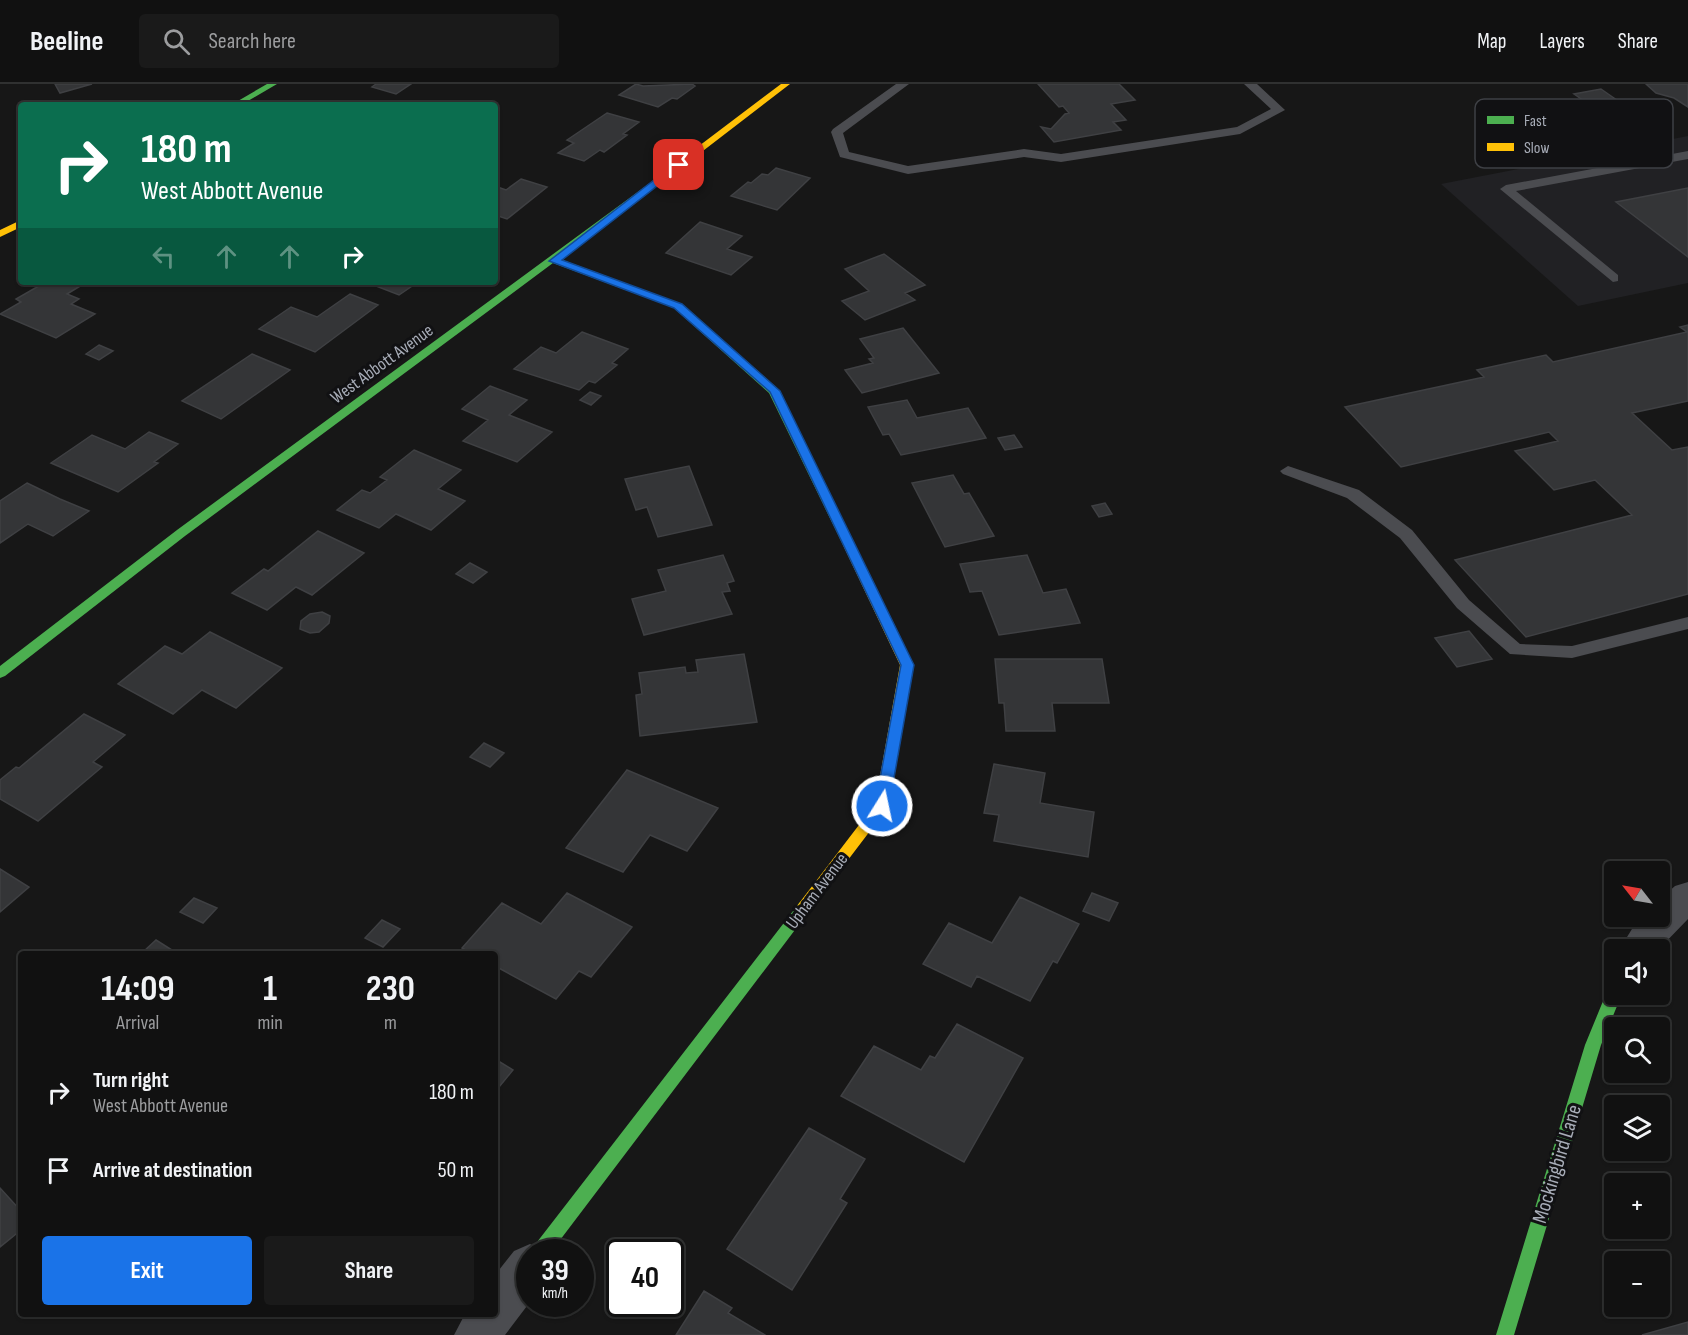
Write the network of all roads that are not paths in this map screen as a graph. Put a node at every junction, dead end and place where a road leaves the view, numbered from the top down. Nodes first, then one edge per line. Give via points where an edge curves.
1 (273, 84) edge
2 (786, 84) edge
3 (903, 84) edge
4 (1250, 84) edge
5 (240, 102) edge
6 (1688, 155) edge
7 (1673, 158) edge
8 (1618, 168) edge
9 (18, 225) edge
10 (0, 234) edge
11 (554, 261) junction
12 (1613, 278) dead end
13 (1288, 471) dead end
14 (1688, 623) edge
15 (0, 673) edge
16 (1688, 897) edge
17 (1644, 939) edge
18 (1609, 1005) edge
19 (550, 1239) edge
20 (516, 1284) edge
21 (498, 1308) edge
22 (491, 1317) edge
23 (477, 1335) edge
24 (1505, 1335) edge

1 - 5 street
2 - 11 street, West Abbott Avenue
3 - 4 lane via 837,132 844,153 908,170 1024,153 1061,158 1240,130 1279,110
6 - 7 lane
8 - 12 lane via 1506,189
9 - 10 street
11 - 15 street, West Abbott Avenue via 181,533
11 - 19 street, Upham Avenue via 678,306 774,391 907,665 882,806
13 - 14 lane via 1353,494 1406,534 1463,604 1516,650 1572,652
16 - 17 street
18 - 24 street, Mockingbird Lane via 1593,1045
20 - 21 street
22 - 23 street

